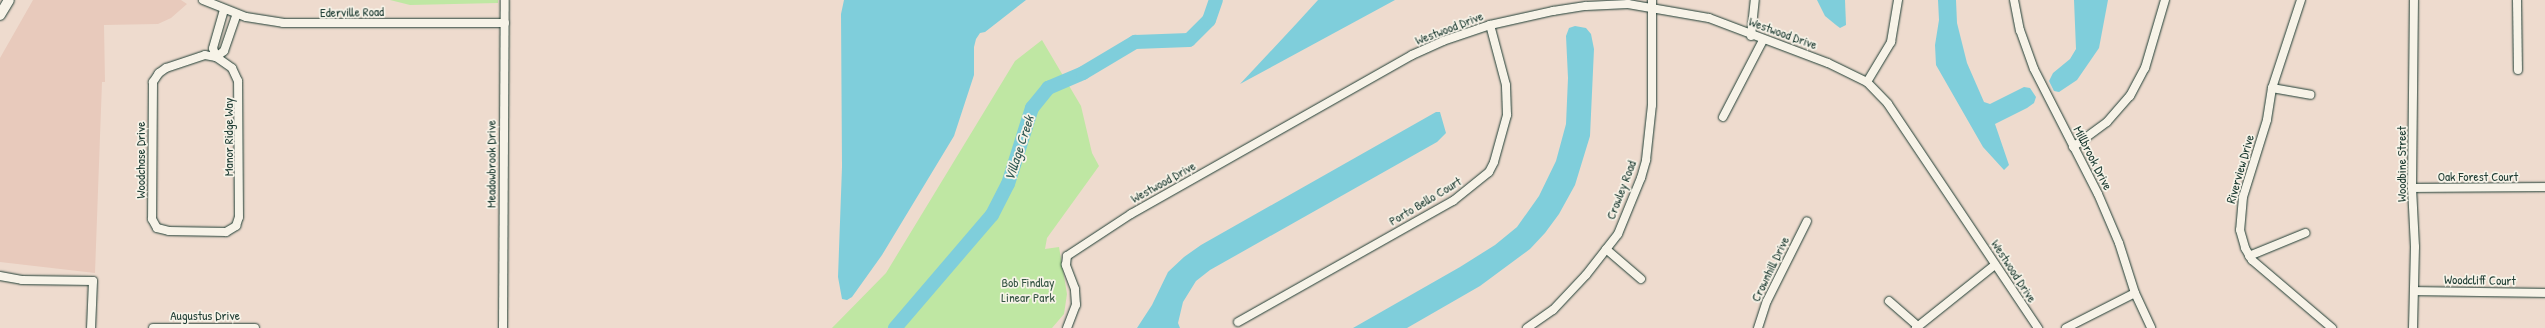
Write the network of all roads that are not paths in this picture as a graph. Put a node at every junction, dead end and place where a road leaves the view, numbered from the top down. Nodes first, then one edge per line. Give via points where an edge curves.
1 (9, 0) edge
2 (203, 0) edge
3 (505, 0) edge
4 (1755, 0) edge
5 (1898, 0) edge
6 (2014, 0) edge
7 (2165, 0) edge
8 (2301, 0) edge
9 (2414, 0) edge
10 (2517, 0) edge
11 (1652, 3) edge
12 (224, 10) junction
13 (236, 14) junction
14 (0, 15) edge
15 (505, 23) junction
16 (1490, 25) junction
17 (219, 28) junction
18 (230, 32) junction
19 (1751, 36) junction
20 (1763, 40) junction
21 (216, 57) junction
22 (2518, 70) dead end
23 (1867, 82) junction
24 (2272, 88) junction
25 (2310, 95) dead end
26 (1724, 117) dead end
27 (2074, 147) junction
28 (2412, 188) junction
29 (2545, 188) edge
30 (1807, 222) dead end
31 (236, 226) joint
32 (2305, 233) dead end
33 (1606, 249) junction
34 (2249, 256) junction
35 (1995, 265) junction
36 (0, 276) edge
37 (1641, 279) dead end
38 (2414, 291) junction
39 (2135, 293) junction
40 (2545, 293) edge
41 (1889, 301) dead end
42 (1238, 322) dead end
43 (1917, 327) edge
44 (92, 328) edge
45 (153, 328) edge
46 (255, 328) edge
47 (502, 328) edge
48 (1067, 328) edge
49 (1527, 328) edge
50 (1758, 328) edge
51 (2038, 328) edge
52 (2066, 328) edge
53 (2151, 328) edge
54 (2332, 328) edge
55 (2413, 328) edge

1 - 14 main road
2 - 12 street, Ederville Road
3 - 15 street, Meadowbrook Drive
4 - 19 street
5 - 23 street via 1891,42
6 - 27 street, Millbrook Drive via 2020,30 2034,69
7 - 27 street via 2145,68 2130,96 2107,122
8 - 24 street, Riverview Drive
9 - 28 street, Woodbine Street
10 - 22 street
11 - 16 street, Westwood Drive via 1586,6
11 - 19 street, Westwood Drive via 1709,18
11 - 33 street, Crowley Road via 1654,75 1646,160 1618,234
12 - 13 street, Ederville Road
12 - 17 street
13 - 15 street, Ederville Road via 264,21 307,25
13 - 18 street
15 - 47 street, Meadowbrook Drive
16 - 42 street, Porto Bello Court via 1506,85 1507,116 1489,172 1453,201
16 - 48 street, Westwood Drive via 1412,55 1131,214 1067,256 1066,265 1075,289 1076,306
17 - 18 street
17 - 21 street via 213,48
18 - 21 street via 224,51
19 - 20 street, Westwood Drive
20 - 23 street, Westwood Drive via 1828,63
20 - 26 street
21 - 31 street, Manor Ridge Way via 232,68 240,94 239,217
21 - 31 street, Woodchase Drive via 205,55 166,68 153,82 152,219 158,228 169,231 226,232
23 - 35 street, Westwood Drive via 1888,104 1961,210
24 - 25 street
24 - 34 street, Riverview Drive via 2267,120 2240,214 2240,230
27 - 39 street, Millbrook Drive via 2098,194
28 - 29 street, Oak Forest Court
28 - 38 street, Woodbine Street
30 - 50 street, Crownhill Drive via 1767,301
32 - 34 street
33 - 37 street
33 - 49 street, Crowley Road via 1553,310
34 - 54 street, Riverview Drive
35 - 43 street
35 - 51 street, Westwood Drive
36 - 44 street via 22,280 93,281
38 - 40 street, Woodcliff Court
38 - 55 street, Woodbine Street
39 - 52 street
39 - 53 street, Millbrook Drive
41 - 43 street
45 - 46 street, Augustus Drive

